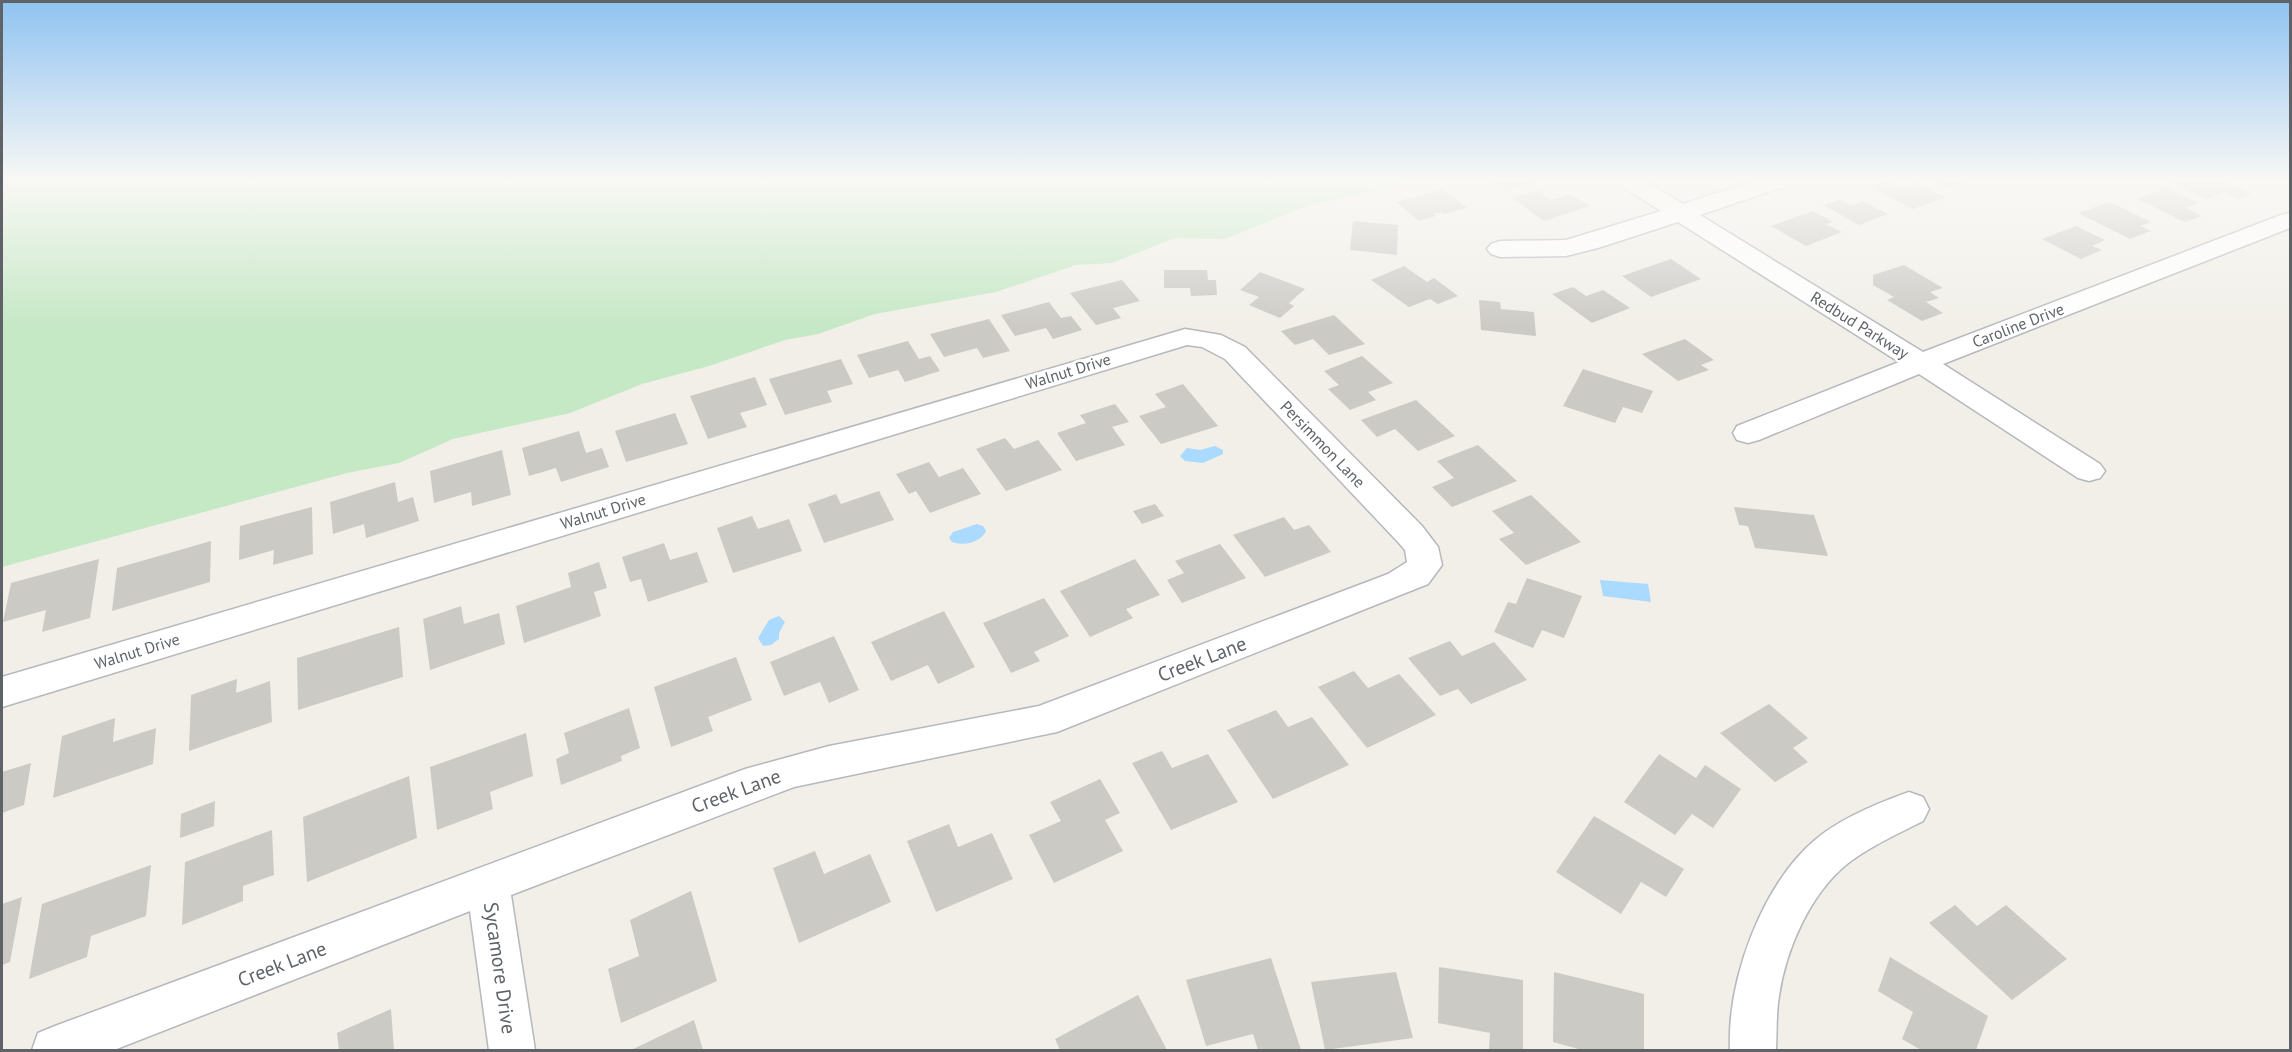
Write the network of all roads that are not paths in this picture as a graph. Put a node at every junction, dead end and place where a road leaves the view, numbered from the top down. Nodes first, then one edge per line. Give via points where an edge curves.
1 (1624, 230) edge
2 (1707, 230) edge
3 (2264, 230) edge
4 (1500, 249) dead end
5 (1205, 337) joint
6 (1921, 363) junction
7 (1748, 434) dead end
8 (2089, 471) dead end
9 (1425, 565) joint
10 (2, 692) edge
11 (1908, 809) dead end
12 (488, 885) junction
13 (55, 1050) edge
14 (512, 1050) edge
15 (1753, 1050) edge

1 - 4 street via 1566,248
2 - 6 street, Redbud Parkway
3 - 6 street, Caroline Drive
5 - 9 street, Persimmon Lane via 1234,353 1410,534 1421,547
5 - 10 street, Walnut Drive via 1165,342
6 - 7 street, Caroline Drive
6 - 8 street, Redbud Parkway
9 - 12 street, Creek Lane via 1400,583 1043,721 793,770
11 - 15 street via 1831,852 1793,901 1773,940 1758,987
12 - 13 street, Creek Lane
12 - 14 street, Sycamore Drive

